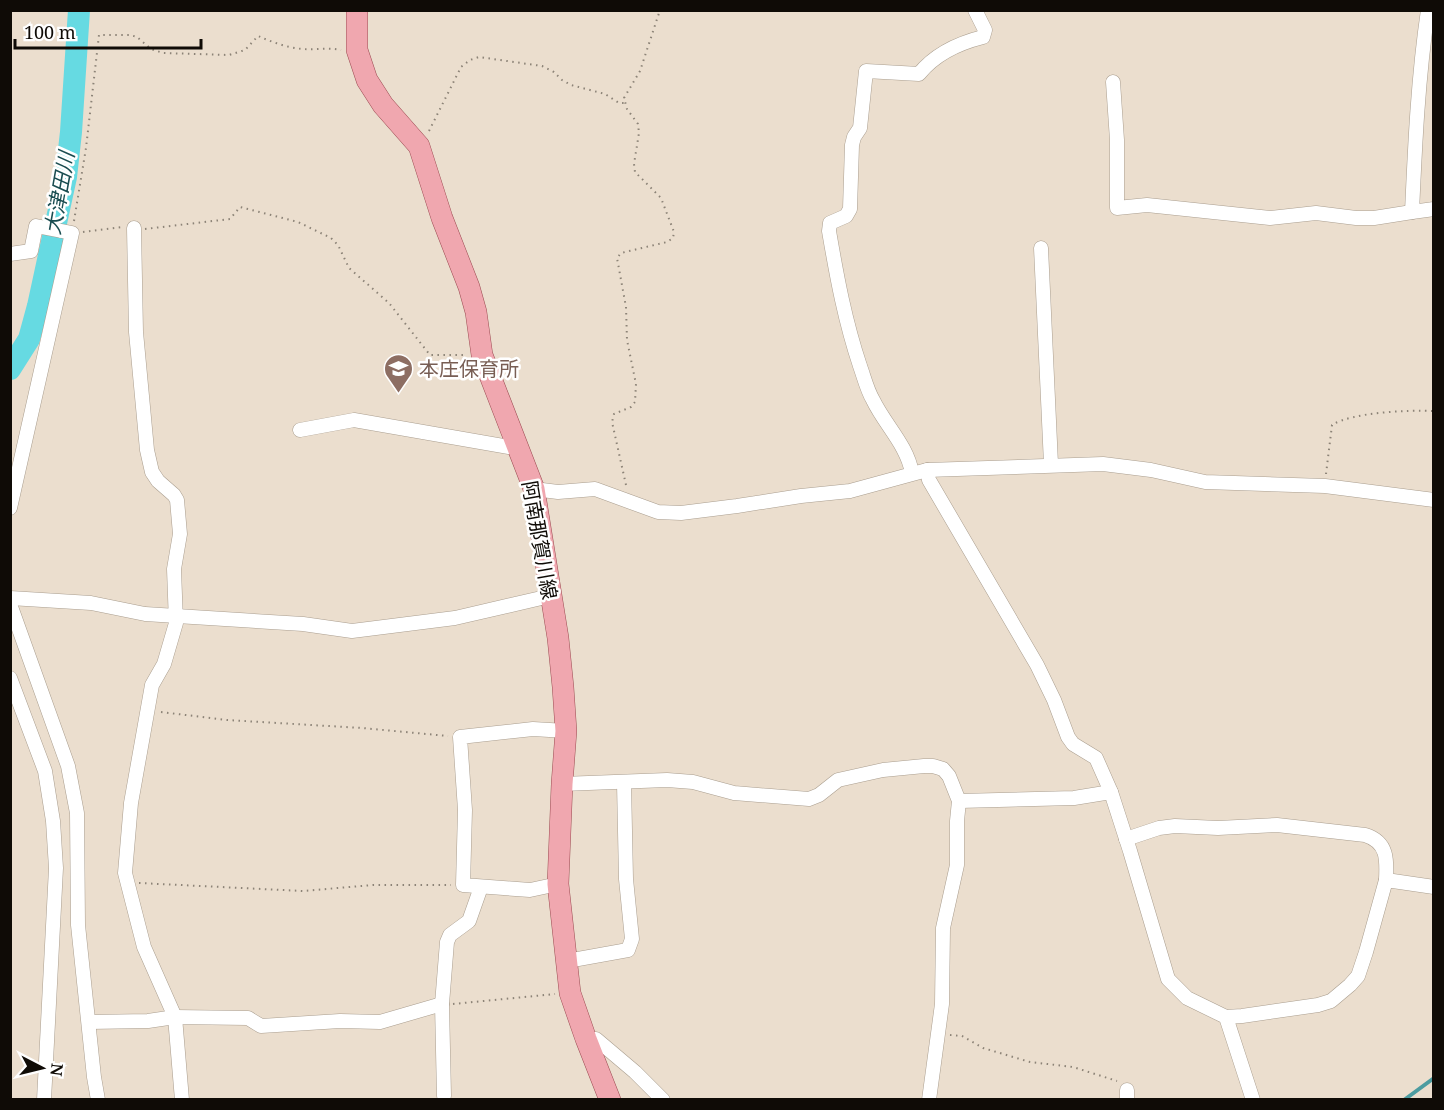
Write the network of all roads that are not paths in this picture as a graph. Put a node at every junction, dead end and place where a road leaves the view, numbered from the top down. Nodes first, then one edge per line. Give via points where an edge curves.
1 (357, 10) edge
2 (975, 10) edge
3 (1428, 10) edge
4 (1113, 82) dead end
5 (1434, 208) edge
6 (1412, 212) junction
7 (134, 228) road end
8 (1041, 248) dead end
9 (10, 254) edge
10 (300, 430) dead end
11 (517, 443) junction
12 (1051, 464) junction
13 (927, 470) junction
14 (912, 472) junction
15 (534, 489) junction
16 (1434, 495) edge
17 (1433, 500) edge
18 (10, 508) edge
19 (550, 596) junction
20 (10, 598) edge
21 (10, 604) edge
22 (176, 615) junction
23 (10, 678) edge
24 (566, 731) junction
25 (624, 783) junction
26 (562, 784) junction
27 (1111, 792) junction
28 (959, 801) junction
29 (1126, 839) junction
30 (1386, 880) junction
31 (558, 884) junction
32 (480, 887) junction
33 (1434, 887) edge
34 (567, 961) junction
35 (442, 1004) junction
36 (175, 1017) junction
37 (1226, 1017) junction
38 (89, 1023) junction
39 (586, 1039) junction
40 (444, 1096) dead end
41 (44, 1100) edge
42 (98, 1100) edge
43 (182, 1100) edge
44 (610, 1100) edge
45 (663, 1100) edge
46 (929, 1100) edge
47 (1253, 1100) edge

1 - 11 main road, 阿南那賀川線 via 357,50 367,80 419,146 469,287 483,355
2 - 14 street via 985,30 983,37 936,57 919,74 866,71 860,128 852,145 850,209 846,216 830,224 829,231 841,301 872,400 904,450
3 - 6 street via 1416,116
4 - 6 street via 1117,208 1147,205 1270,218 1316,213 1374,218
5 - 6 street
7 - 22 street via 136,332 147,450 158,481 177,500 180,534 174,569
8 - 12 street
9 - 18 street via 31,251 36,226 69,232
10 - 11 street via 354,420 509,447
11 - 15 main road, 阿南那賀川線
12 - 13 street
12 - 17 street via 1103,464 1205,482 1324,486
13 - 14 street
13 - 27 street via 934,489 1036,665 1068,737 1096,758
14 - 15 street via 850,491 681,513 658,512 595,489
15 - 19 main road, 阿南那賀川線
16 - 17 street
19 - 22 street via 455,618 363,631
19 - 24 main road, 阿南那賀川線 via 558,638
20 - 22 street via 91,603 145,614
21 - 38 street via 68,766 77,813 78,925
22 - 36 street via 164,664 152,685 131,802 125,873 144,947
23 - 41 street via 45,771 53,821 56,868
24 - 26 main road, 阿南那賀川線
24 - 32 street via 533,729 460,737 465,810 463,885
25 - 26 street
25 - 28 street via 693,782 734,793 809,799 838,780 884,770 933,766 949,776
25 - 34 street via 632,939 628,951
26 - 31 main road, 阿南那賀川線
27 - 28 street via 1074,798
27 - 29 street
28 - 46 street via 957,865 943,928 942,1004
29 - 30 street via 1175,826 1277,825 1365,835 1376,838 1383,848
29 - 37 street via 1168,979 1187,998
30 - 33 street
30 - 37 street via 1358,976 1350,985 1318,1005
31 - 32 street via 530,890
31 - 34 main road, 阿南那賀川線
32 - 35 street via 469,921 447,942
34 - 39 main road, 阿南那賀川線 via 570,993
35 - 36 street via 380,1022 261,1026 248,1018
35 - 40 street
36 - 38 street
36 - 43 street
37 - 47 street
38 - 42 street
39 - 44 main road, 阿南那賀川線
39 - 45 street via 596,1040

